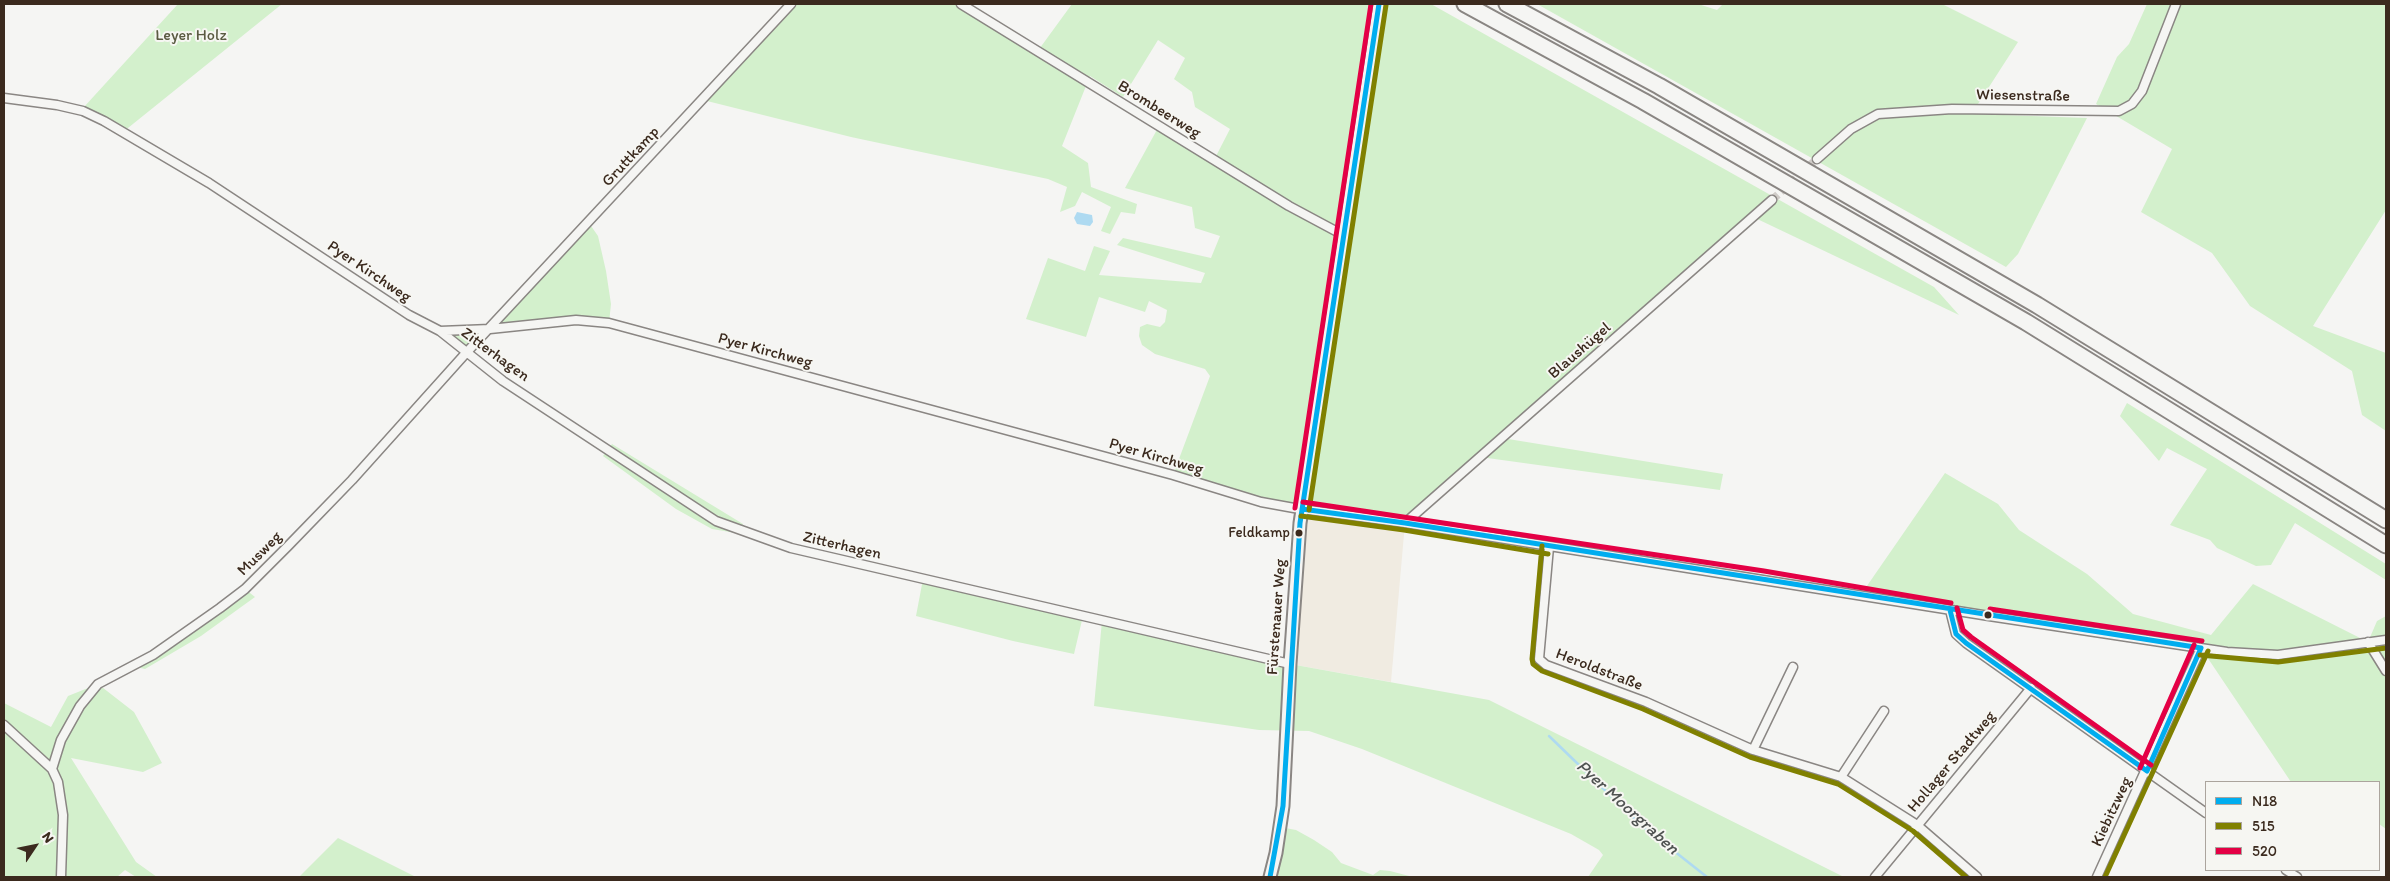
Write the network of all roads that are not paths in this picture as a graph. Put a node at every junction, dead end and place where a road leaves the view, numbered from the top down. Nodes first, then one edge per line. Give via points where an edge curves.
1 (791, 4) edge
2 (961, 4) edge
3 (1379, 4) edge
4 (1465, 4) edge
5 (1507, 4) edge
6 (2176, 4) edge
7 (4, 98) edge
8 (1817, 159) tunnel mouth
9 (1772, 200) tunnel mouth
10 (1345, 236) junction
11 (490, 329) junction
12 (440, 331) junction
13 (466, 353) junction
14 (1302, 509) junction
15 (2386, 520) edge
16 (1405, 522) junction
17 (2386, 545) edge
18 (1549, 547) junction
19 (1950, 610) junction
20 (2386, 640) edge
21 (2368, 642) junction
22 (2200, 648) junction
23 (1290, 664) junction
24 (1793, 667) dead end
25 (2386, 671) edge
26 (2031, 688) junction
27 (1884, 711) dead end
28 (4, 725) edge
29 (1753, 750) junction
30 (52, 768) junction
31 (2147, 771) junction
32 (1842, 776) junction
33 (2205, 812) edge
34 (1917, 825) junction
35 (61, 877) edge
36 (1270, 877) edge
37 (1875, 877) edge
38 (1977, 877) edge
39 (2097, 877) edge

1 - 11 street, Gruttkamp
2 - 10 street, Brombeerweg via 1289,206
3 - 10 street, Fürstenauer Weg
4 - 17 highway via 1643,101 2026,322
5 - 15 highway via 1659,86 2037,305
6 - 8 street, Wiesenstraße via 2142,91 2132,104 2119,110 1952,109 1878,114 1851,129
7 - 12 street, Pyer Kirchweg via 57,105 83,111 104,121 234,199 409,315
9 - 16 street, Blaushügel
10 - 14 street, Fürstenauer Weg
11 - 12 street, Pyer Kirchweg
11 - 13 street, Musweg
11 - 14 street, Pyer Kirchweg via 576,320 609,323 1154,470 1261,502
12 - 13 street, Zitterhagen
13 - 23 street, Zitterhagen via 503,381 716,521 791,548
13 - 30 street, Musweg via 352,480 244,589 181,637 98,684 67,726
14 - 16 street, Pyer Kirchweg
14 - 23 street, Fürstenauer Weg
16 - 18 street, Pyer Kirchweg
18 - 19 street, Pyer Kirchweg
18 - 29 street, Heroldstraße via 1539,659 1546,665 1646,702
19 - 22 street, Pyer Kirchweg
19 - 26 street via 1956,634
20 - 21 street, Pyer Kirchweg
21 - 22 street, Pyer Kirchweg via 2278,655
21 - 25 street
22 - 31 street, Kiebitzweg
23 - 36 street, Fürstenauer Weg via 1283,806
24 - 29 street
26 - 31 street
26 - 34 street, Hollager Stadtweg
27 - 32 street
28 - 30 street
29 - 32 street, Heroldstraße
30 - 35 street via 58,782 63,815
31 - 33 street
31 - 39 street, Kiebitzweg
32 - 34 street, Heroldstraße
34 - 37 street, Hollager Stadtweg
34 - 38 street, Heroldstraße

